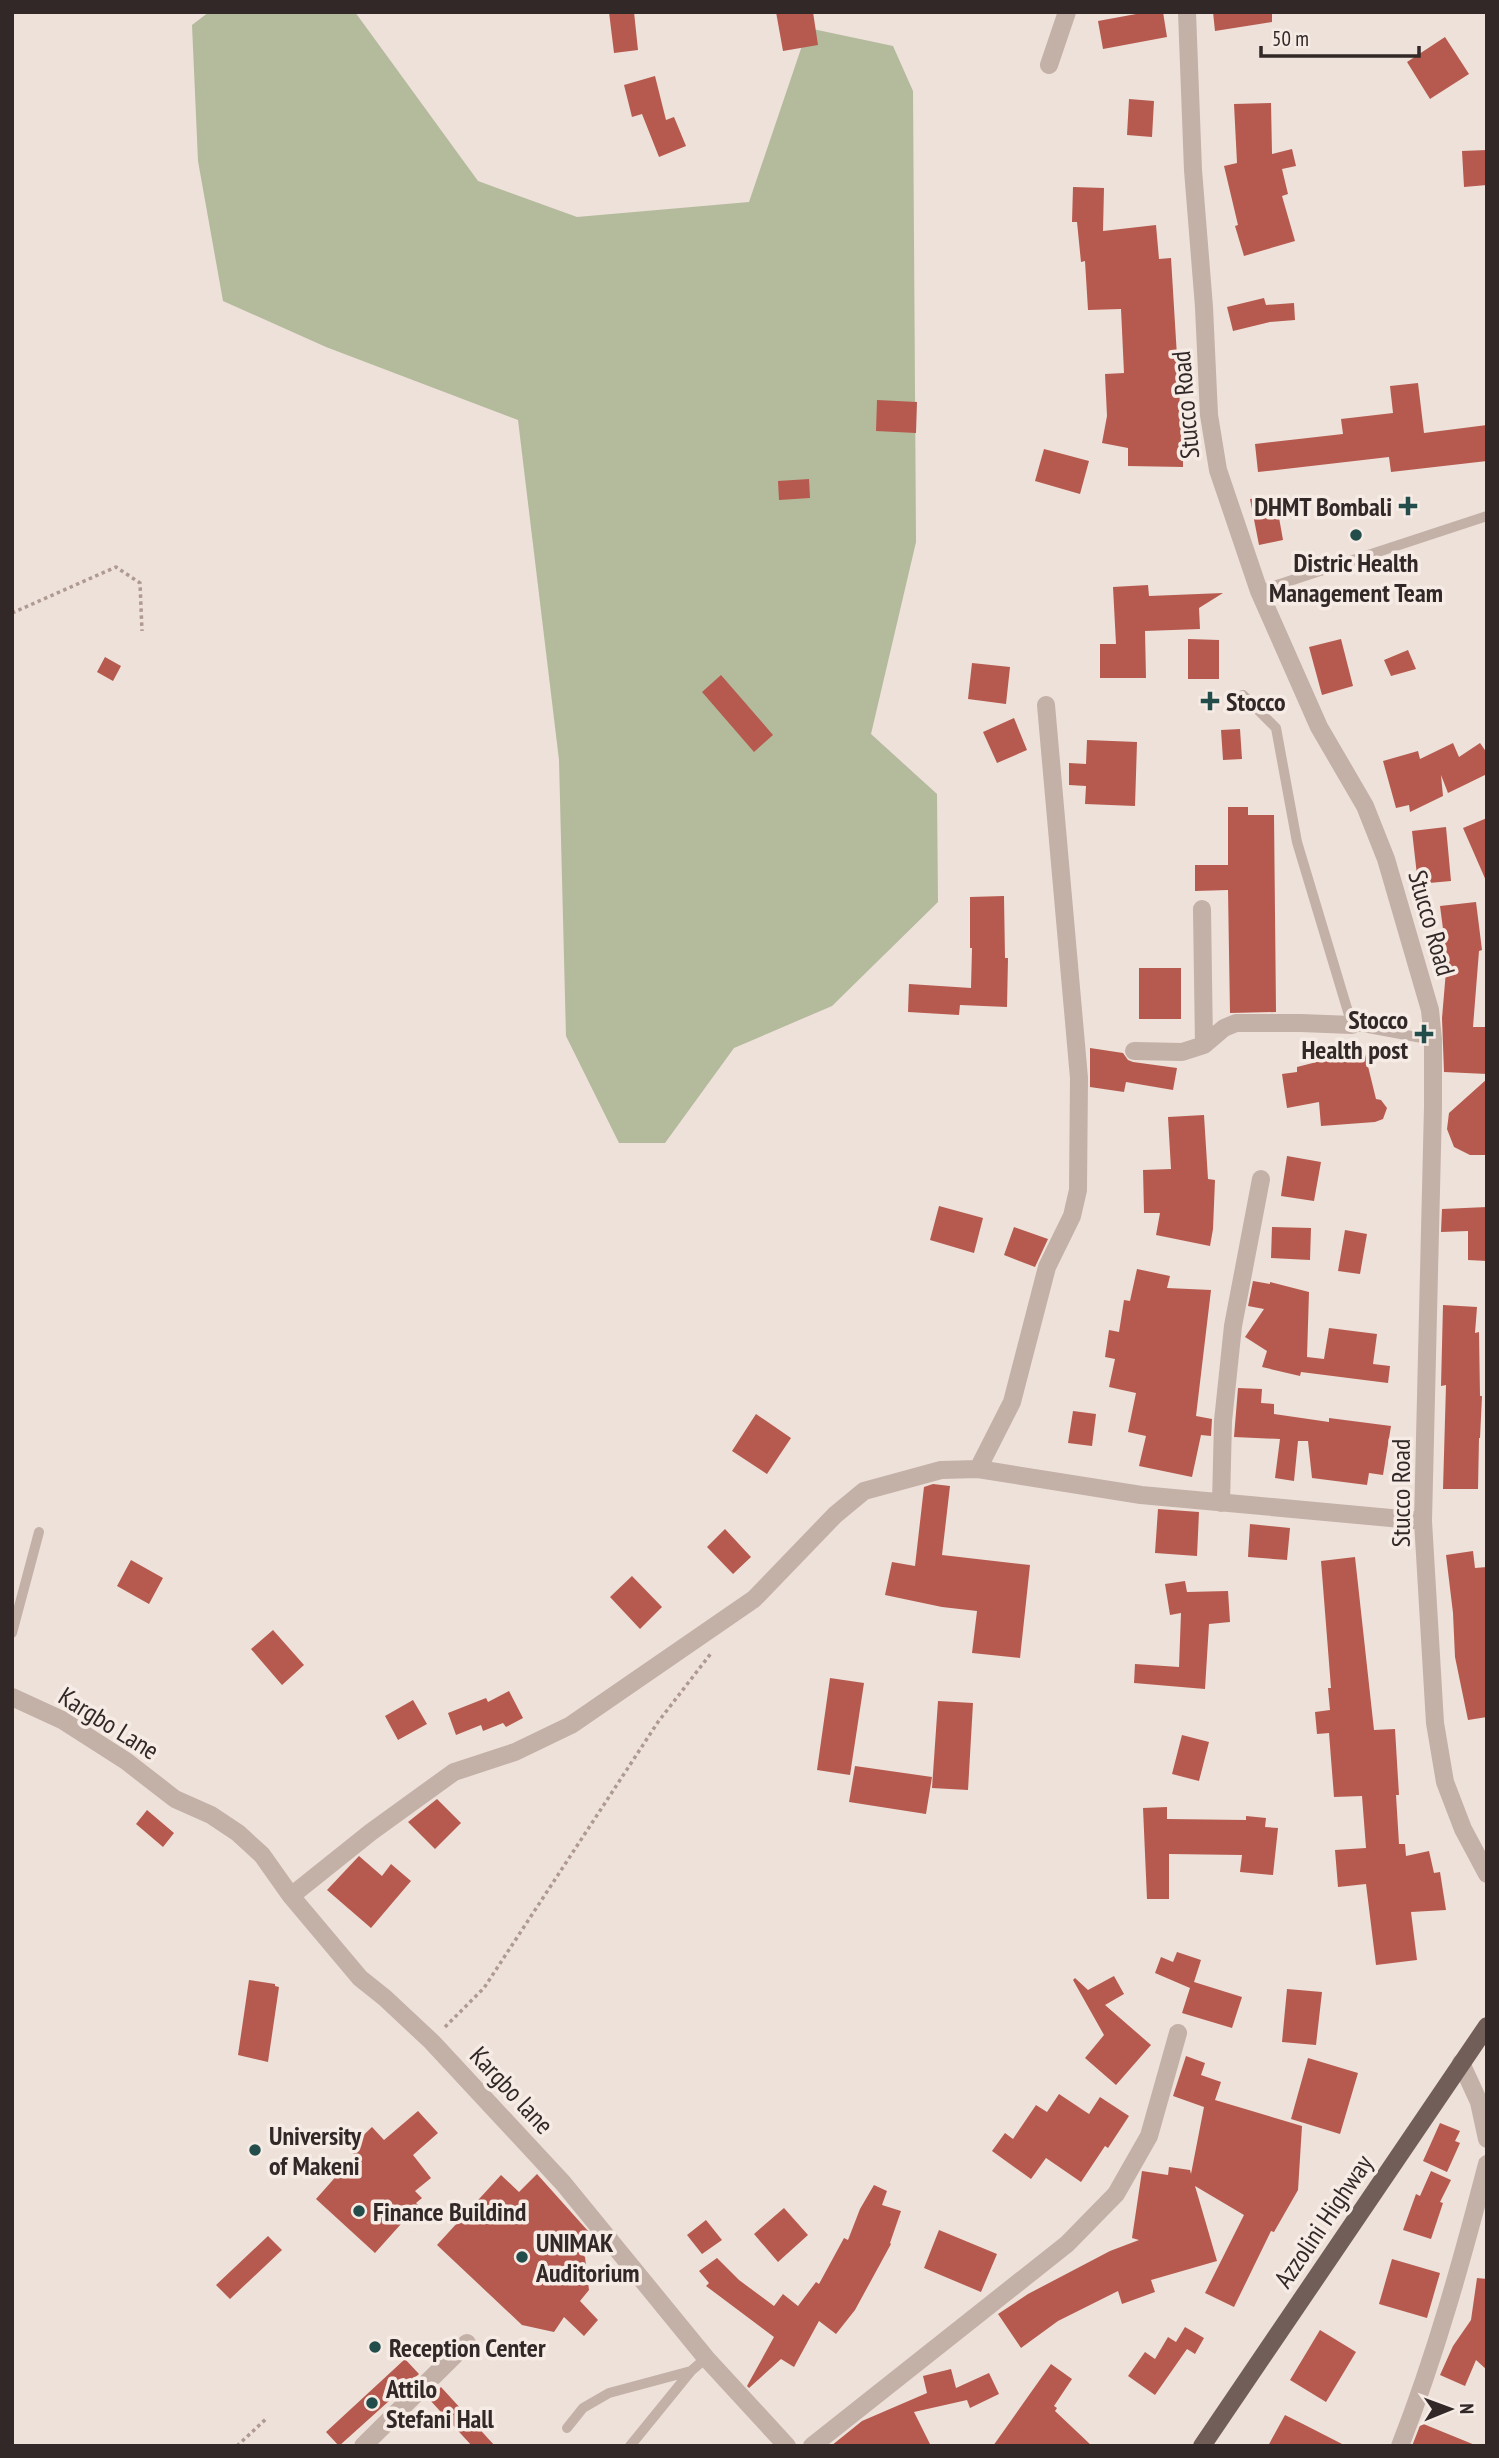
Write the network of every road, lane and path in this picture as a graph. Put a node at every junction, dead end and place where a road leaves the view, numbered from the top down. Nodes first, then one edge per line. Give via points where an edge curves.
1 (1067, 12) edge
2 (1187, 12) edge
3 (1049, 65) dead end
4 (1487, 516) edge
5 (1259, 591) junction
6 (12, 614) edge
7 (142, 631) dead end
8 (1243, 695) dead end
9 (1046, 705) dead end
10 (1202, 909) dead end
11 (1352, 1026) junction
12 (1433, 1040) junction
13 (1204, 1045) junction
14 (1134, 1051) dead end
15 (1261, 1179) dead end
16 (978, 1469) junction
17 (1221, 1503) junction
18 (1423, 1521) junction
19 (39, 1532) dead end
20 (12, 1633) edge
21 (714, 1650) dead end
22 (12, 1697) edge
23 (175, 1799) joint
24 (1487, 1874) edge
25 (291, 1896) junction
26 (1487, 2026) edge
27 (1178, 2033) dead end
28 (432, 2042) junction
29 (1461, 2063) junction
30 (1487, 2139) edge
31 (1487, 2164) edge
32 (467, 2343) dead end
33 (706, 2358) junction
34 (691, 2371) junction
35 (267, 2418) dead end
36 (567, 2428) dead end
37 (237, 2446) edge
38 (363, 2446) edge
39 (630, 2446) edge
40 (787, 2446) edge
41 (812, 2446) edge
42 (1202, 2446) edge
43 (1400, 2446) edge

1 - 3 street
2 - 5 street, Stucco Road via 1209,415 1218,470
4 - 5 lane
5 - 12 street, Stucco Road via 1319,727 1365,806 1386,859 1430,1010
6 - 7 path via 116,567 141,583
8 - 11 lane via 1276,728 1297,842
9 - 16 street via 1079,1078 1078,1190 1072,1216 1047,1267 1012,1402
10 - 13 street
11 - 12 lane
11 - 13 street via 1236,1023
12 - 18 street, Stucco Road
13 - 14 street via 1182,1052
15 - 17 street via 1233,1326 1223,1421
16 - 17 street
16 - 25 street via 941,1470 864,1491 754,1599 571,1725 515,1752 454,1772
17 - 18 street
18 - 24 street, Stucco Road via 1435,1723 1445,1782
19 - 20 lane
21 - 28 path via 657,1722 484,1988
22 - 23 street, Kargbo Lane via 62,1720
23 - 25 street, Kargbo lane via 238,1833 262,1855
25 - 28 street, Kargbo lane via 360,1978
26 - 29 main road, Azzolini Highway
27 - 41 street via 1149,2136 1116,2194 1068,2244
28 - 33 street, Kargbo lane via 563,2183
29 - 30 street via 1479,2102
29 - 42 main road, Azzolini Highway
31 - 43 street via 1454,2292
32 - 38 street
33 - 34 lane
33 - 40 street, Kargbo lane
34 - 36 lane via 609,2393 583,2408
34 - 39 lane
35 - 37 path

